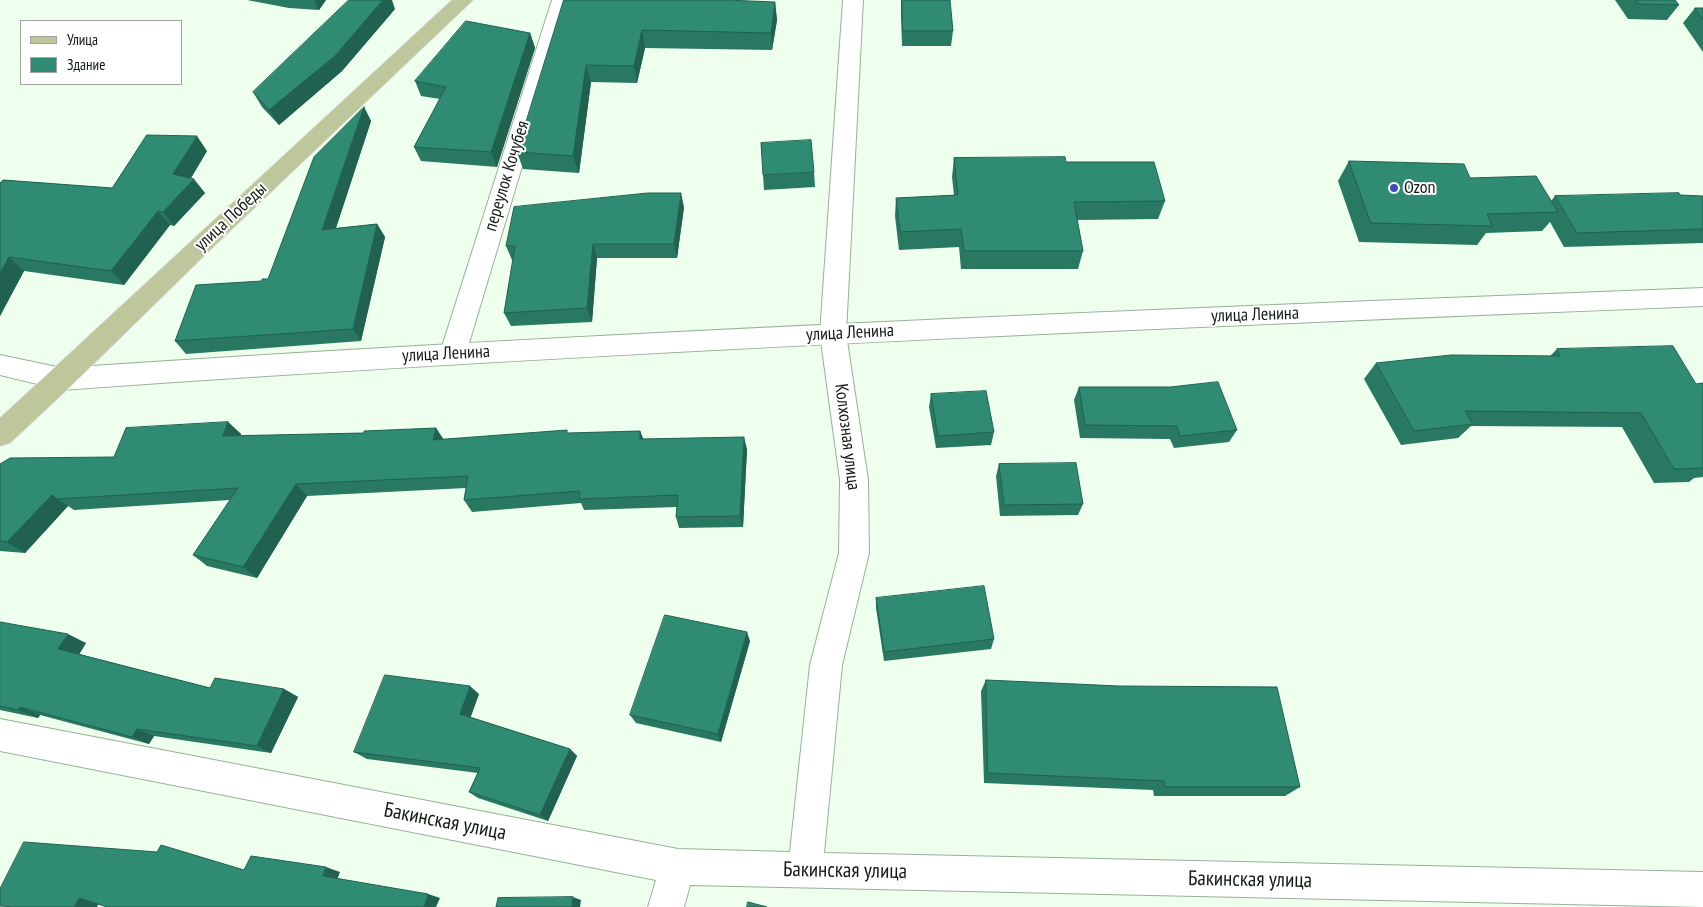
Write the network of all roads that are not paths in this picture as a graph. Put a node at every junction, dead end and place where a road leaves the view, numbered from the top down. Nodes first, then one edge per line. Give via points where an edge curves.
1 (463, 0) edge
2 (562, 0) edge
3 (853, 0) edge
4 (1703, 297) edge
5 (833, 334) junction
6 (453, 353) junction
7 (0, 365) edge
8 (62, 379) junction
9 (0, 436) edge
10 (0, 735) edge
11 (678, 867) junction
12 (805, 870) junction
13 (1703, 890) edge
14 (666, 907) edge

1 - 8 main road, улица Победы
2 - 6 street, переулок Кочубея
3 - 5 street, Колхозная улица
4 - 5 street, улица Ленина
5 - 6 street, улица Ленина
5 - 12 street, Колхозная улица via 854,480 854,553 826,665
6 - 8 street, улица Ленина
7 - 8 street, улица Ленина
8 - 9 main road, улица Победы
10 - 11 street, Бакинская улица
11 - 12 street, Бакинская улица
11 - 14 street
12 - 13 street, Бакинская улица

